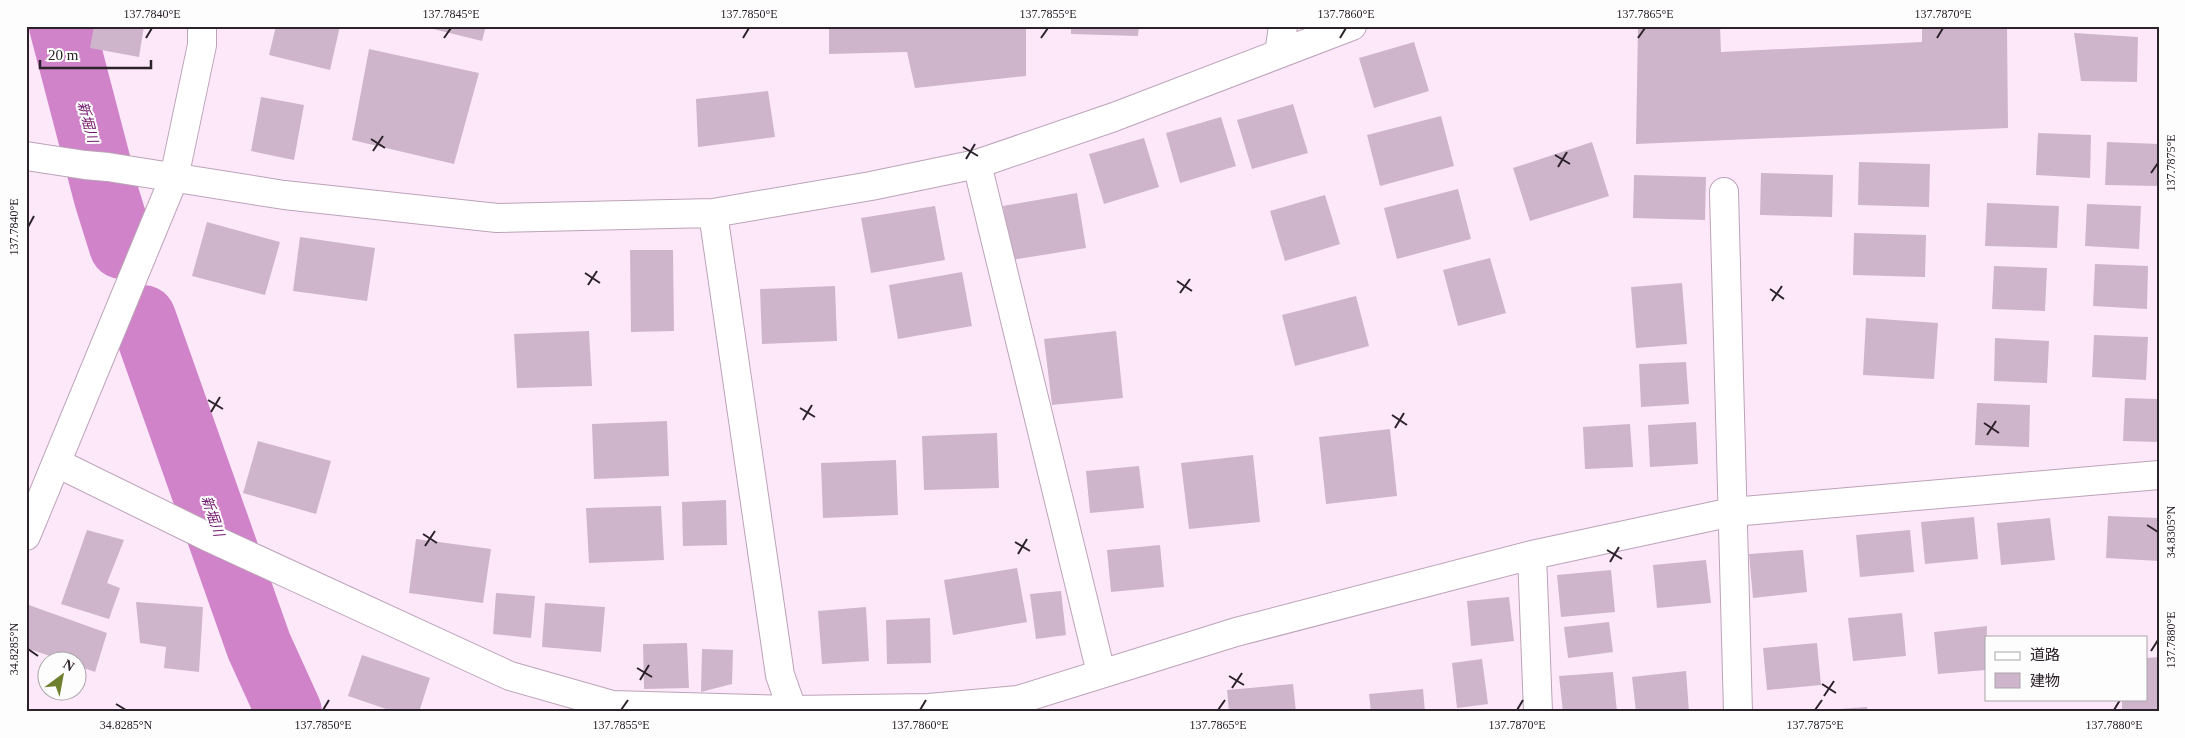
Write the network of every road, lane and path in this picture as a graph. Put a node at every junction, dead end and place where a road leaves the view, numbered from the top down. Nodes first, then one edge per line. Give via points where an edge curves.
1 (202, 26) edge
2 (1283, 26) edge
3 (1352, 26) edge
4 (1279, 54) junction
5 (26, 156) edge
6 (977, 164) junction
7 (174, 178) junction
8 (1724, 192) dead end
9 (713, 213) junction
10 (57, 463) junction
11 (2159, 475) edge
12 (1732, 512) junction
13 (26, 536) edge
14 (1532, 555) junction
15 (1101, 673) junction
16 (792, 711) edge
17 (1538, 712) edge
18 (1738, 712) edge

1 - 7 street via 202,45
2 - 4 street
3 - 4 street
4 - 6 street via 1114,117
5 - 7 street
6 - 9 street
6 - 15 street
7 - 9 street via 284,195 497,218
7 - 10 street
8 - 12 street
9 - 16 street via 780,675
10 - 13 street
10 - 16 street via 206,536 520,679 612,705
11 - 12 street
12 - 14 street
12 - 18 street
14 - 15 street via 1236,632
14 - 17 street
15 - 16 street via 1018,700 929,708

